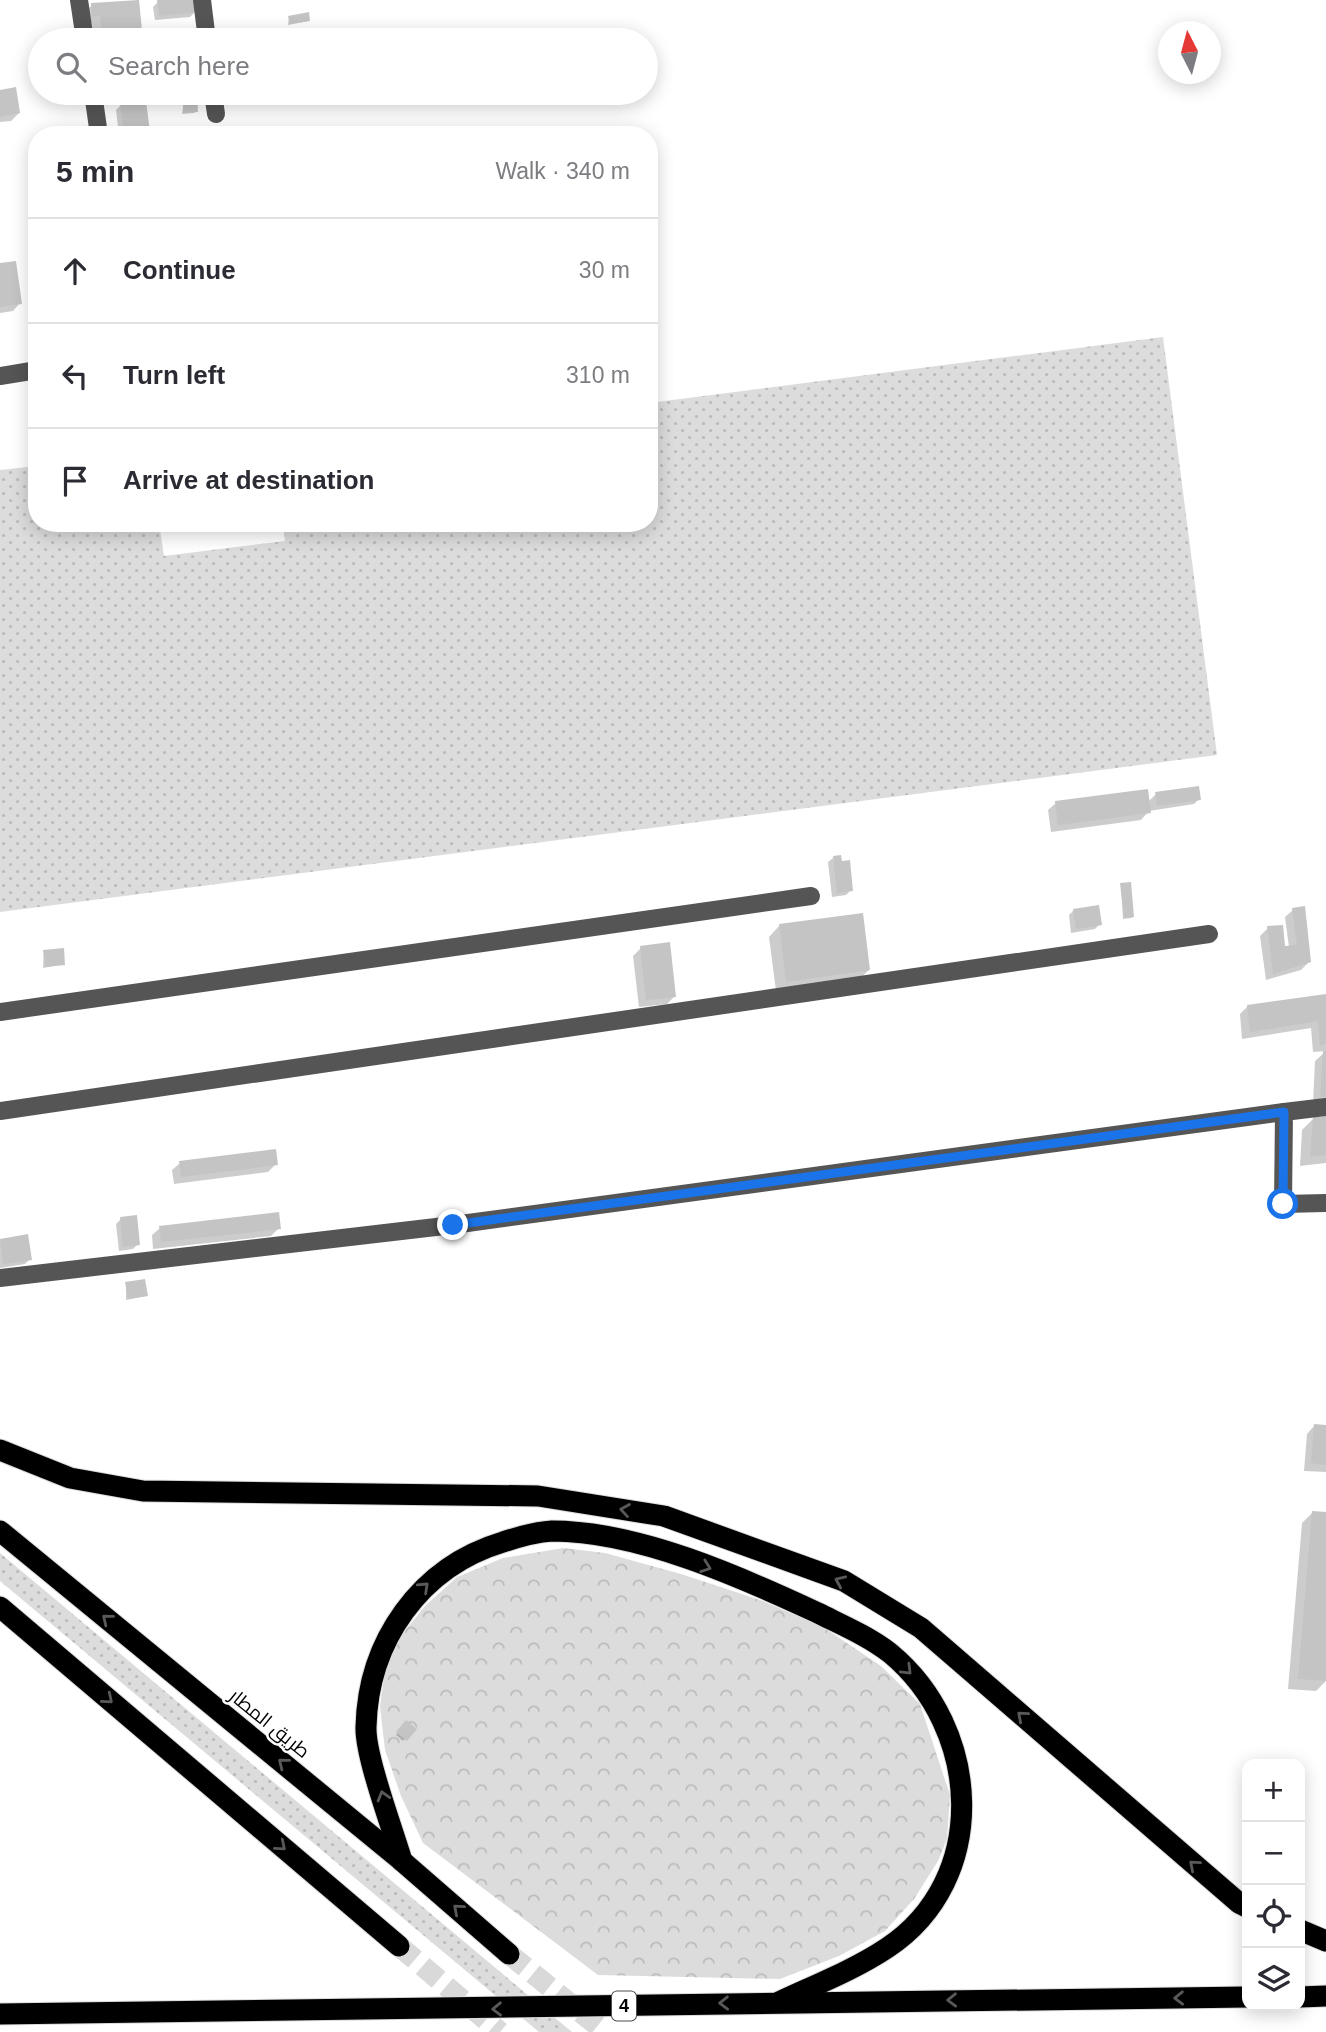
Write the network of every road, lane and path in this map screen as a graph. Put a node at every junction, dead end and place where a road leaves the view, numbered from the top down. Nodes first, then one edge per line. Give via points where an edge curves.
1 (79, 0) edge
2 (202, 0) edge
3 (83, 28) edge
4 (206, 28) edge
5 (95, 105) edge
6 (215, 105) edge
7 (216, 114) dead end
8 (98, 126) edge
9 (28, 371) edge
10 (0, 376) edge
11 (811, 896) dead end
12 (1209, 934) dead end
13 (0, 1012) edge
14 (1326, 1107) edge
15 (0, 1111) edge
16 (1284, 1112) junction
17 (1326, 1203) edge
18 (0, 1278) edge
19 (0, 1450) edge
20 (0, 1531) edge
21 (0, 1607) edge
22 (402, 1861) junction
23 (1242, 1904) edge
24 (1305, 1932) edge
25 (1326, 1941) edge
26 (399, 1946) tunnel mouth
27 (509, 1954) tunnel mouth
28 (1326, 1996) edge
29 (1242, 1997) edge
30 (1305, 1997) edge
31 (779, 2002) junction
32 (4, 2013) edge

1 - 3 street
2 - 4 street
5 - 8 street
6 - 7 street
9 - 10 street
11 - 13 street
12 - 15 street
14 - 16 street
16 - 17 street via 1283,1204
16 - 18 street via 453,1225
23 -> 19 highway via 921,1628 844,1581 664,1516 538,1496 143,1491 70,1478
22 -> 20 highway, طريق المطار
21 -> 26 highway
27 -> 22 highway, طريق المطار
22 -> 31 highway via 365,1731 369,1686 390,1629 407,1604 455,1562 484,1547 551,1531 660,1550 768,1589 862,1634 890,1653 915,1679 952,1742 962,1778 964,1812 948,1876 914,1925 889,1948
24 - 25 highway
28 - 30 highway
29 -> 31 highway, 4
31 -> 32 highway, 4 via 397,2011

